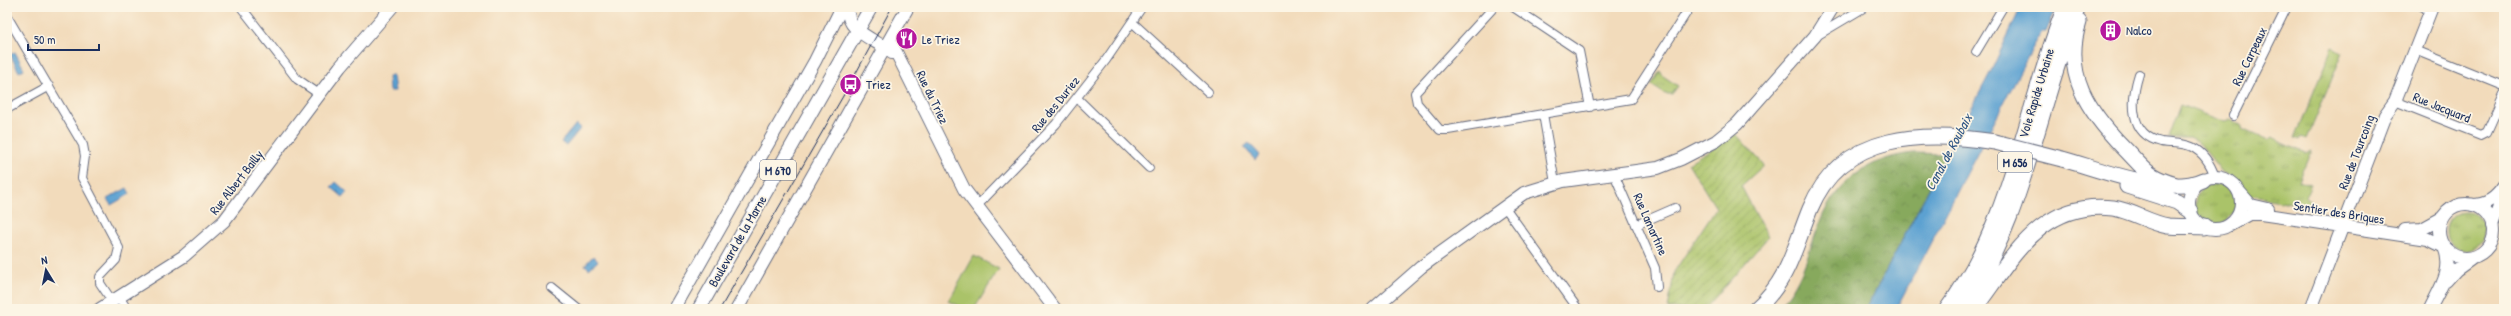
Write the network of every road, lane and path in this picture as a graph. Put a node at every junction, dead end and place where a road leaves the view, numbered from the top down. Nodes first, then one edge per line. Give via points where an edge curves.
1 (241, 7) edge
2 (392, 7) edge
3 (842, 7) edge
4 (848, 7) edge
5 (871, 7) edge
6 (880, 7) edge
7 (908, 7) edge
8 (1142, 7) edge
9 (1494, 7) edge
10 (1513, 7) edge
11 (1690, 7) edge
12 (1833, 7) edge
13 (1865, 7) edge
14 (2003, 7) edge
15 (2065, 7) edge
16 (2078, 7) edge
17 (2085, 7) edge
18 (2287, 7) edge
19 (2428, 8) edge
20 (7, 16) edge
21 (1132, 22) junction
22 (861, 33) junction
23 (1815, 36) junction
24 (888, 44) junction
25 (2415, 50) junction
26 (1976, 52) dead end
27 (2139, 74) dead end
28 (2502, 85) edge
29 (49, 86) junction
30 (1208, 92) dead end
31 (319, 94) junction
32 (2504, 94) edge
33 (1077, 98) junction
34 (2395, 101) junction
35 (1590, 106) junction
36 (7, 109) edge
37 (1543, 114) junction
38 (2233, 116) dead end
39 (1924, 141) junction
40 (2061, 163) junction
41 (1149, 168) dead end
42 (1614, 174) junction
43 (2209, 178) junction
44 (1555, 183) junction
45 (2176, 185) junction
46 (2504, 186) edge
47 (2237, 189) junction
48 (2504, 194) edge
49 (2504, 201) edge
50 (2472, 205) junction
51 (1504, 206) junction
52 (976, 207) junction
53 (1675, 208) dead end
54 (2190, 212) junction
55 (2442, 218) junction
56 (2494, 220) edge
57 (2230, 224) junction
58 (2344, 224) junction
59 (1636, 225) junction
60 (2204, 227) junction
61 (2504, 231) edge
62 (2489, 244) junction
63 (2444, 247) junction
64 (2476, 255) junction
65 (1657, 287) dead end
66 (552, 288) dead end
67 (2440, 290) junction
68 (115, 299) junction
69 (1052, 305) edge
70 (1952, 308) edge
71 (100, 309) edge
72 (127, 309) edge
73 (578, 309) edge
74 (674, 309) edge
75 (699, 309) edge
76 (709, 309) edge
77 (737, 309) edge
78 (1373, 309) edge
79 (1578, 309) edge
80 (1756, 309) edge
81 (1770, 309) edge
82 (1974, 309) edge
83 (2311, 309) edge
84 (2430, 309) edge

1 - 31 street via 297,79
2 - 31 street, Rue Albert Bailly
3 - 74 street, Boulevard de la Marne via 815,61
4 - 22 street via 849,20
5 - 22 main road, Boulevard de la Marne / M 670
6 - 22 main road, Boulevard de la Marne / M 670
7 - 24 street
8 - 21 street, Rue des Duriez
9 - 37 street via 1420,85 1415,93 1415,100 1438,128 1444,130
10 - 35 street via 1579,51
11 - 35 street via 1634,96 1627,100
12 - 23 street
13 - 23 street
14 - 26 street
15 - 70 highway, Voie Rapide Urbaine / M 656 via 2044,64 1999,213 1982,253
16 - 70 highway, Voie Rapide Urbaine / M 656 via 2052,77 2004,234 1989,267
17 - 45 highway via 2077,33 2075,58 2079,84 2089,108 2144,171 2158,180
18 - 38 street, Rue Carpeaux
19 - 25 street, Rue de Tourcoing
20 - 29 street
21 - 30 street
21 - 33 street, Rue des Duriez
22 - 24 street
22 - 75 main road, Boulevard de la Marne / M 670
22 - 76 main road, Boulevard de la Marne / M 670
23 - 42 street via 1737,124 1716,141 1666,165
24 - 52 street, Rue du Triez via 964,189
24 - 77 street
25 - 28 street
25 - 34 street, Rue de Tourcoing
27 - 43 street via 2134,99 2135,120 2139,127 2160,142 2183,144 2196,149 2208,161
29 - 36 street
29 - 68 street via 83,145 85,156 82,178 120,248 116,260 100,277 100,283
31 - 68 street, Rue Albert Bailly via 224,221 190,252
32 - 34 street, Rue Jacquard via 2487,132 2479,135
33 - 41 street
33 - 52 street, Rue des Duriez via 1043,139
34 - 58 street, Rue de Tourcoing via 2385,115
35 - 37 street
37 - 44 street
39 - 40 highway
39 - 80 highway via 1899,139 1877,145 1854,156 1836,170 1814,200 1785,276
39 - 81 highway via 1876,155 1842,177 1820,209 1794,277
40 - 45 highway
40 - 54 highway via 2177,202
42 - 44 street
42 - 59 street, Rue Lamartine
43 - 45 highway via 2188,185
43 - 47 street via 2228,181
43 - 54 street via 2191,191 2188,203
44 - 51 street via 1524,193
46 - 50 street via 2493,199 2484,204
47 - 57 street via 2241,206
47 - 58 street, Sentier des Briques via 2247,202 2257,207
48 - 49 street
48 - 56 street
50 - 55 street via 2455,206
50 - 56 street
51 - 78 street via 1415,272
51 - 79 street
52 - 69 street, Rue du Triez
53 - 59 street
54 - 60 street via 2197,223
55 - 58 street, Sentier des Briques via 2427,228 2411,231
55 - 63 street via 2439,235
56 - 62 street
57 - 58 street, Sentier des Briques via 2255,214
57 - 60 street via 2218,229
58 - 63 street, Sentier des Briques via 2428,239
58 - 83 street, Rue de Tourcoing
59 - 65 street, Rue Lamartine via 1655,268
60 - 82 highway via 2159,224 2132,213 2110,208 2071,212 2050,221 2025,241
61 - 62 street via 2493,237
62 - 64 street
63 - 64 street via 2459,256
63 - 67 street via 2449,265
64 - 67 street via 2456,270
66 - 73 street
67 - 84 street
68 - 71 street, Rue Albert Bailly
68 - 72 street

